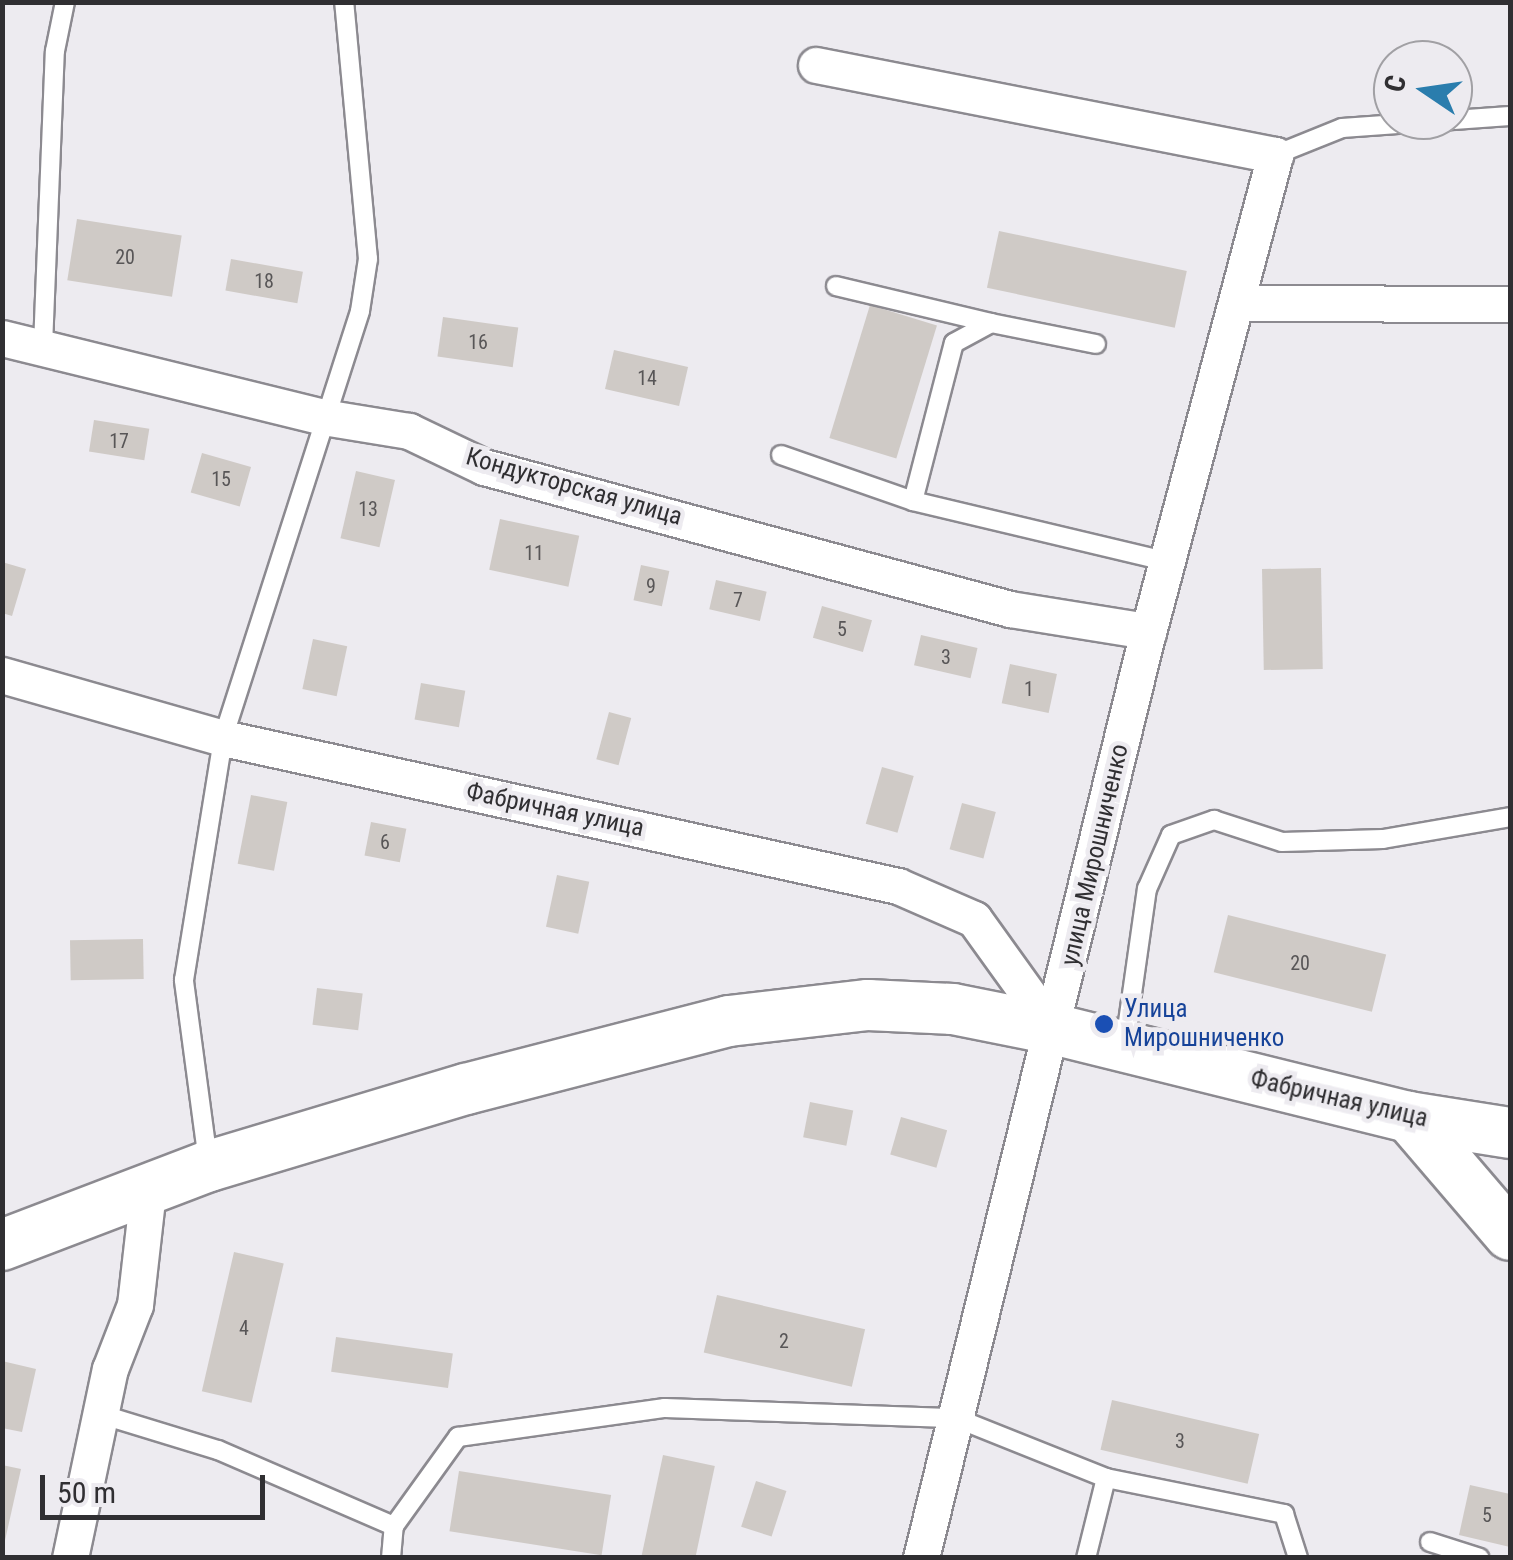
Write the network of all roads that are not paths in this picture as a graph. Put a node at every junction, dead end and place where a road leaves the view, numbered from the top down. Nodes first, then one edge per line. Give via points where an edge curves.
1 (65, 2) edge
2 (344, 2) edge
3 (816, 65) dead end
4 (1510, 116) edge
5 (1275, 155) junction
6 (836, 286) dead end
7 (1238, 303) junction
8 (1510, 304) edge
9 (991, 323) junction
10 (2, 338) edge
11 (1096, 344) dead end
12 (43, 346) junction
13 (322, 417) junction
14 (782, 454) dead end
15 (913, 500) junction
16 (1169, 562) junction
17 (1148, 632) junction
18 (2, 675) edge
19 (222, 738) junction
20 (1510, 817) edge
21 (1053, 1029) junction
22 (1124, 1048) junction
23 (1409, 1117) junction
24 (1510, 1133) edge
25 (209, 1166) junction
26 (148, 1190) junction
27 (1510, 1236) edge
28 (2, 1245) edge
29 (100, 1414) junction
30 (956, 1418) junction
31 (1106, 1478) junction
32 (394, 1526) junction
33 (1430, 1542) dead end
34 (395, 1556) edge
35 (70, 1558) edge
36 (920, 1558) edge
37 (1086, 1558) edge
38 (1298, 1558) edge
39 (1480, 1558) edge

1 - 12 lane via 56,51
2 - 13 lane via 368,258 360,310
3 - 5 street
4 - 5 lane via 1342,128
5 - 7 street, улица Мирошниченко
6 - 9 lane
7 - 8 street
7 - 16 street, улица Мирошниченко
9 - 11 lane
9 - 15 lane via 954,343
10 - 12 street, Кондукторская улица
12 - 13 street, Кондукторская улица
13 - 17 street, Кондукторская улица via 409,430 484,466 1010,609
13 - 19 lane
14 - 15 lane
15 - 16 lane
16 - 17 street, улица Мирошниченко
17 - 21 street, улица Мирошниченко
18 - 19 street, Фабричная улица
19 - 21 street, Фабричная улица via 898,886 974,919
19 - 25 lane via 184,980
20 - 22 lane via 1383,839 1282,842 1214,820 1171,835 1147,890
21 - 22 street, Фабричная улица
21 - 25 street, Фабричная улица via 953,1009 868,1005 730,1021 466,1089
21 - 30 street, улица Мирошниченко
22 - 23 street, Фабричная улица
23 - 24 street, Фабричная улица
23 - 27 street
25 - 26 street, Фабричная улица
26 - 28 street, Фабричная улица
26 - 29 street via 135,1305
29 - 32 lane via 218,1450
29 - 35 street
30 - 31 lane
30 - 32 lane via 666,1408 458,1437
30 - 36 street, улица Мирошниченко
31 - 37 lane
31 - 38 lane via 1284,1514
32 - 34 lane
33 - 39 lane

